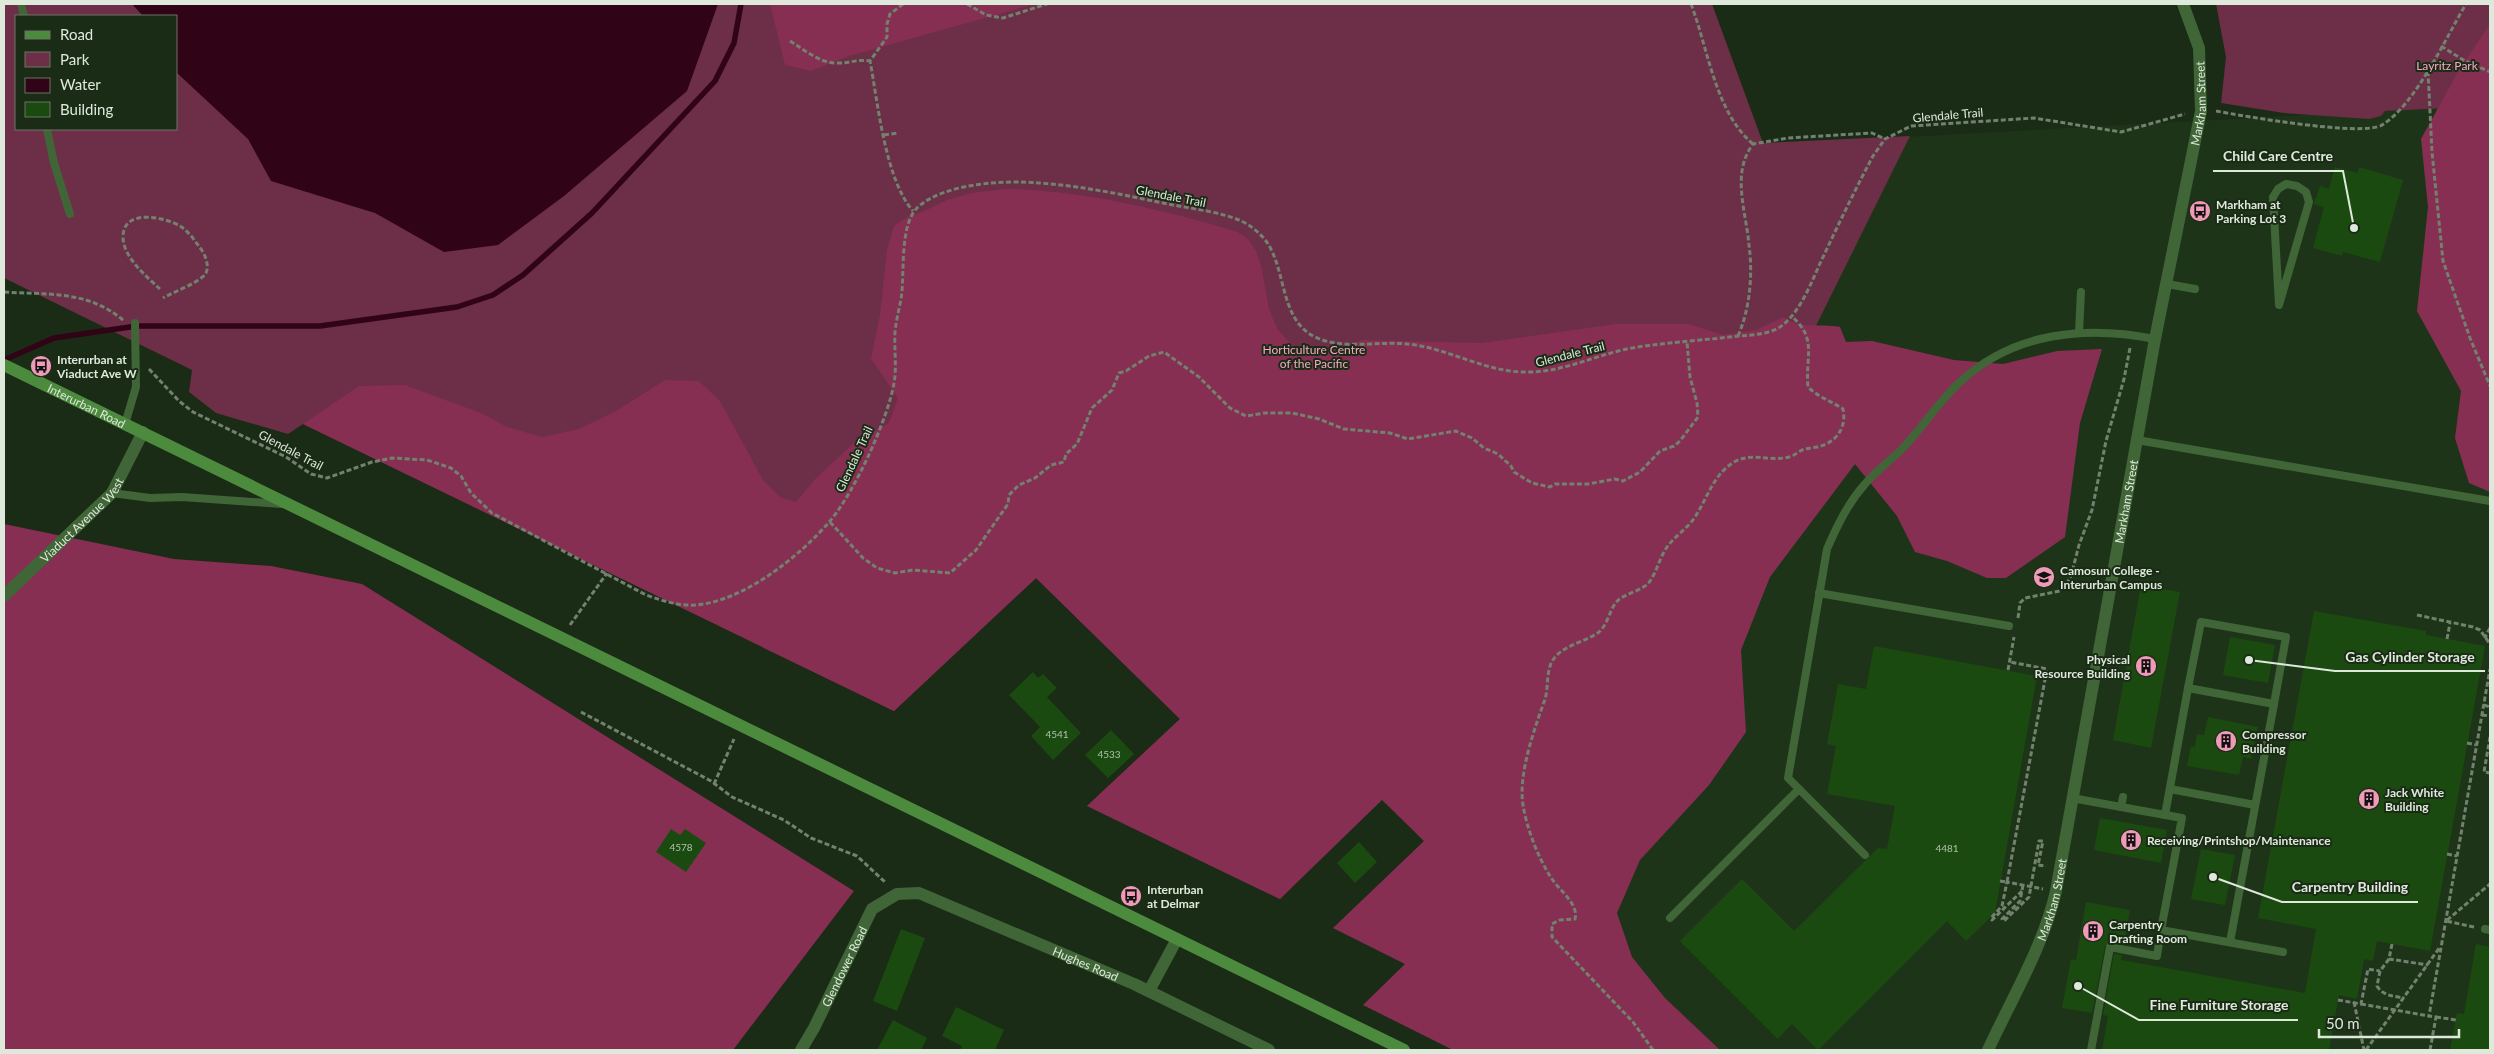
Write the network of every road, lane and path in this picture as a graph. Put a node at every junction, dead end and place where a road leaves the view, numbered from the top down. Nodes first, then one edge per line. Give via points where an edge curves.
1 (903, 4) edge
2 (967, 4) edge
3 (1047, 4) edge
4 (1691, 4) edge
5 (2183, 4) edge
6 (2466, 4) edge
7 (790, 41) dead end
8 (2441, 46) junction
9 (870, 61) junction
10 (2428, 70) junction
11 (2490, 72) edge
12 (2200, 111) junction
13 (47, 130) edge
14 (898, 133) dead end
15 (884, 136) junction
16 (1885, 139) junction
17 (1753, 144) junction
18 (913, 211) junction
19 (70, 214) dead end
20 (2167, 284) junction
21 (160, 289) dead end
22 (2195, 289) dead end
23 (4, 292) edge
24 (2081, 292) dead end
25 (163, 298) dead end
26 (2279, 305) joint
27 (1791, 316) junction
28 (135, 323) dead end
29 (2079, 332) junction
30 (2133, 335) junction
31 (1738, 336) junction
32 (2155, 339) junction
33 (1687, 342) junction
34 (135, 346) junction
35 (4, 365) edge
36 (2490, 386) edge
37 (124, 424) junction
38 (143, 432) junction
39 (2137, 440) junction
40 (112, 493) junction
41 (2490, 501) edge
42 (290, 505) junction
43 (830, 522) junction
44 (607, 573) junction
45 (1819, 593) junction
46 (4, 596) edge
47 (2020, 603) dead end
48 (2417, 614) dead end
49 (2450, 623) junction
50 (2008, 626) dead end
51 (2490, 628) edge
52 (2485, 637) junction
53 (2490, 637) edge
54 (561, 638) junction
55 (2447, 639) dead end
56 (2490, 644) edge
57 (2010, 662) dead end
58 (2490, 669) edge
59 (2188, 688) junction
60 (2274, 704) junction
61 (2484, 705) junction
62 (2490, 707) edge
63 (582, 712) dead end
64 (2482, 715) junction
65 (2490, 716) edge
66 (740, 725) junction
67 (2490, 737) edge
68 (2467, 743) dead end
69 (2477, 745) junction
70 (2490, 773) edge
71 (714, 784) junction
72 (1799, 789) junction
73 (2170, 790) junction
74 (2123, 797) dead end
75 (2072, 798) junction
76 (2255, 805) junction
77 (2121, 807) junction
78 (2165, 815) junction
79 (2447, 854) dead end
80 (1865, 855) dead end
81 (2457, 856) junction
82 (2047, 874) dead end
83 (2000, 881) dead end
84 (2046, 881) dead end
85 (2007, 882) junction
86 (2490, 884) edge
87 (2023, 885) junction
88 (2031, 886) junction
89 (2022, 891) junction
90 (897, 894) junction
91 (1670, 918) dead end
92 (2446, 921) junction
93 (2488, 929) edge
94 (2162, 930) junction
95 (1177, 940) junction
96 (2230, 942) junction
97 (2392, 944) dead end
98 (2441, 946) junction
99 (2283, 952) dead end
100 (2389, 959) junction
101 (2428, 965) junction
102 (2380, 971) junction
103 (1149, 991) junction
104 (2404, 998) junction
105 (2338, 1000) dead end
106 (2354, 1002) junction
107 (2361, 1004) junction
108 (2396, 1009) junction
109 (2429, 1016) junction
110 (2436, 1017) junction
111 (2456, 1020) dead end
112 (1387, 1046) edge
113 (801, 1050) edge
114 (1269, 1050) edge
115 (1404, 1050) edge
116 (1653, 1050) edge
117 (1988, 1050) edge
118 (2091, 1050) edge
119 (2365, 1050) edge
120 (2430, 1050) edge

1 - 9 path via 890,14 887,37
2 - 3 path via 986,15 1003,18
4 - 17 path via 1706,57 1731,118 1741,134
5 - 12 street, Markham Street via 2199,48
6 - 8 path, Glendale Trail
7 - 9 path via 829,63 842,64 858,59
8 - 10 path, Glendale Trail
8 - 11 path
9 - 15 path
10 - 12 path, Glendale Trail via 2397,114 2380,127 2292,124
10 - 36 path via 2443,261
12 - 16 path, Glendale Trail via 2121,132 2034,118 1911,126
12 - 20 street, Markham Street
13 - 19 lane
14 - 15 path
15 - 18 path via 905,201
16 - 17 path via 1872,133 1788,138
16 - 27 path, Glendale Trail via 1865,170
17 - 31 path via 1746,152 1740,172 1751,270
18 - 33 path, Glendale Trail via 928,200 971,186 1039,183 1148,200 1241,221 1256,230 1275,258 1295,319 1305,331 1329,342 1407,344 1494,368 1532,372 1547,371 1618,351
18 - 43 path, Glendale Trail via 906,234 902,296 895,329 896,379 858,475
20 - 22 lane
20 - 32 street, Markham Street
21 - 25 path via 143,274 126,249 124,230 138,218 169,220 182,227 204,252 206,272 200,280
23 - 34 path, Glendale Trail via 88,299 128,324
24 - 29 lane
26 - 26 lane via 2309,202 2306,192 2286,184 2273,197
27 - 31 path, Glendale Trail via 1773,330
27 - 116 path via 1807,334 1810,348 1806,370 1808,387 1843,409 1842,432 1833,441 1803,449 1789,457 1760,459 1751,456 1726,467 1715,479 1695,517 1667,547 1650,582 1621,598 1599,631 1558,654 1550,664 1545,701 1530,744 1523,804 1532,838 1547,870 1575,907 1575,919 1552,924 1552,937 1634,1022
28 - 34 lane
29 - 30 lane
29 - 45 lane via 2028,342 1995,356 1960,382 1903,448 1864,484 1841,518 1827,549
30 - 32 lane
30 - 47 path via 2092,510 2071,576 2060,591 2034,594
31 - 33 path, Glendale Trail
32 - 39 street, Markham Street
33 - 43 path via 1698,416 1674,446 1660,451 1640,472 1623,480 1555,484 1550,487 1532,483 1514,472 1498,454 1456,431 1408,439 1390,433 1344,429 1292,413 1246,416 1230,408 1199,377 1164,352 1149,356 1126,372 1118,373 1112,390 1092,408 1077,444 1066,454 1064,462 1051,464 1009,494 1008,504 976,550 950,573 913,570 895,573 877,568 863,558
34 - 37 lane via 136,387
34 - 44 path, Glendale Trail via 146,366 193,412 286,457 310,474 327,478 392,458 427,460 451,468 492,513
35 - 37 main road, Interurban Road
37 - 38 main road, Interurban Road
38 - 40 street, Viaduct Avenue West
38 - 42 main road, Interurban Road
39 - 41 lane
39 - 75 street, Markham Street
40 - 42 lane
40 - 46 street, Viaduct Avenue West
42 - 54 main road, Interurban Road
43 - 44 path, Glendale Trail via 766,577 717,600 695,605 670,604 646,595
44 - 54 path
45 - 50 lane
45 - 72 lane via 1788,778
48 - 49 path
49 - 52 path via 2473,627
49 - 55 path
51 - 52 path
52 - 53 path
52 - 56 path
54 - 66 main road, Interurban Road
57 - 85 path via 2047,669
58 - 61 path
59 - 60 lane
59 - 60 lane via 2201,622 2286,638
59 - 73 lane
60 - 76 lane
61 - 62 path
61 - 64 path
63 - 71 path
64 - 65 path
64 - 69 path
66 - 71 path
66 - 95 main road, Interurban Road
67 - 70 path via 2484,772
68 - 69 path
69 - 81 path
71 - 90 path via 784,820 811,838 857,856
72 - 80 lane
72 - 91 lane
73 - 76 lane
73 - 78 lane
74 - 77 lane
75 - 77 lane
75 - 117 street, Markham Street via 2051,912
76 - 96 lane
77 - 78 lane
78 - 94 lane via 2182,818
79 - 81 path
81 - 92 path
82 - 88 path via 2048,866 2038,865 2042,841 2039,841
83 - 85 path
84 - 88 path via 2044,889
85 - 87 path
85 - 89 path via 2002,906 1990,918 1992,920
86 - 92 path
87 - 88 path
87 - 89 path
88 - 89 path via 2029,897 2004,921 2002,918 2020,900
90 - 103 street, Hughes Road via 919,893
90 - 113 street, Glendower Road via 872,909
92 - 93 path
92 - 98 path
94 - 96 lane
94 - 118 lane via 2156,956 2110,947
95 - 103 street
95 - 112 main road, Interurban Road
96 - 99 lane
97 - 100 path
98 - 101 path
98 - 109 path
100 - 101 path
100 - 102 path
101 - 104 path
102 - 104 path via 2377,986 2380,991
102 - 107 path via 2368,969
103 - 114 street, Hughes Road
104 - 108 path
105 - 106 path
106 - 107 path
106 - 119 path
107 - 108 path
108 - 109 path
108 - 119 path
109 - 110 path
110 - 111 path
110 - 120 path
112 - 115 main road, Interurban Road

